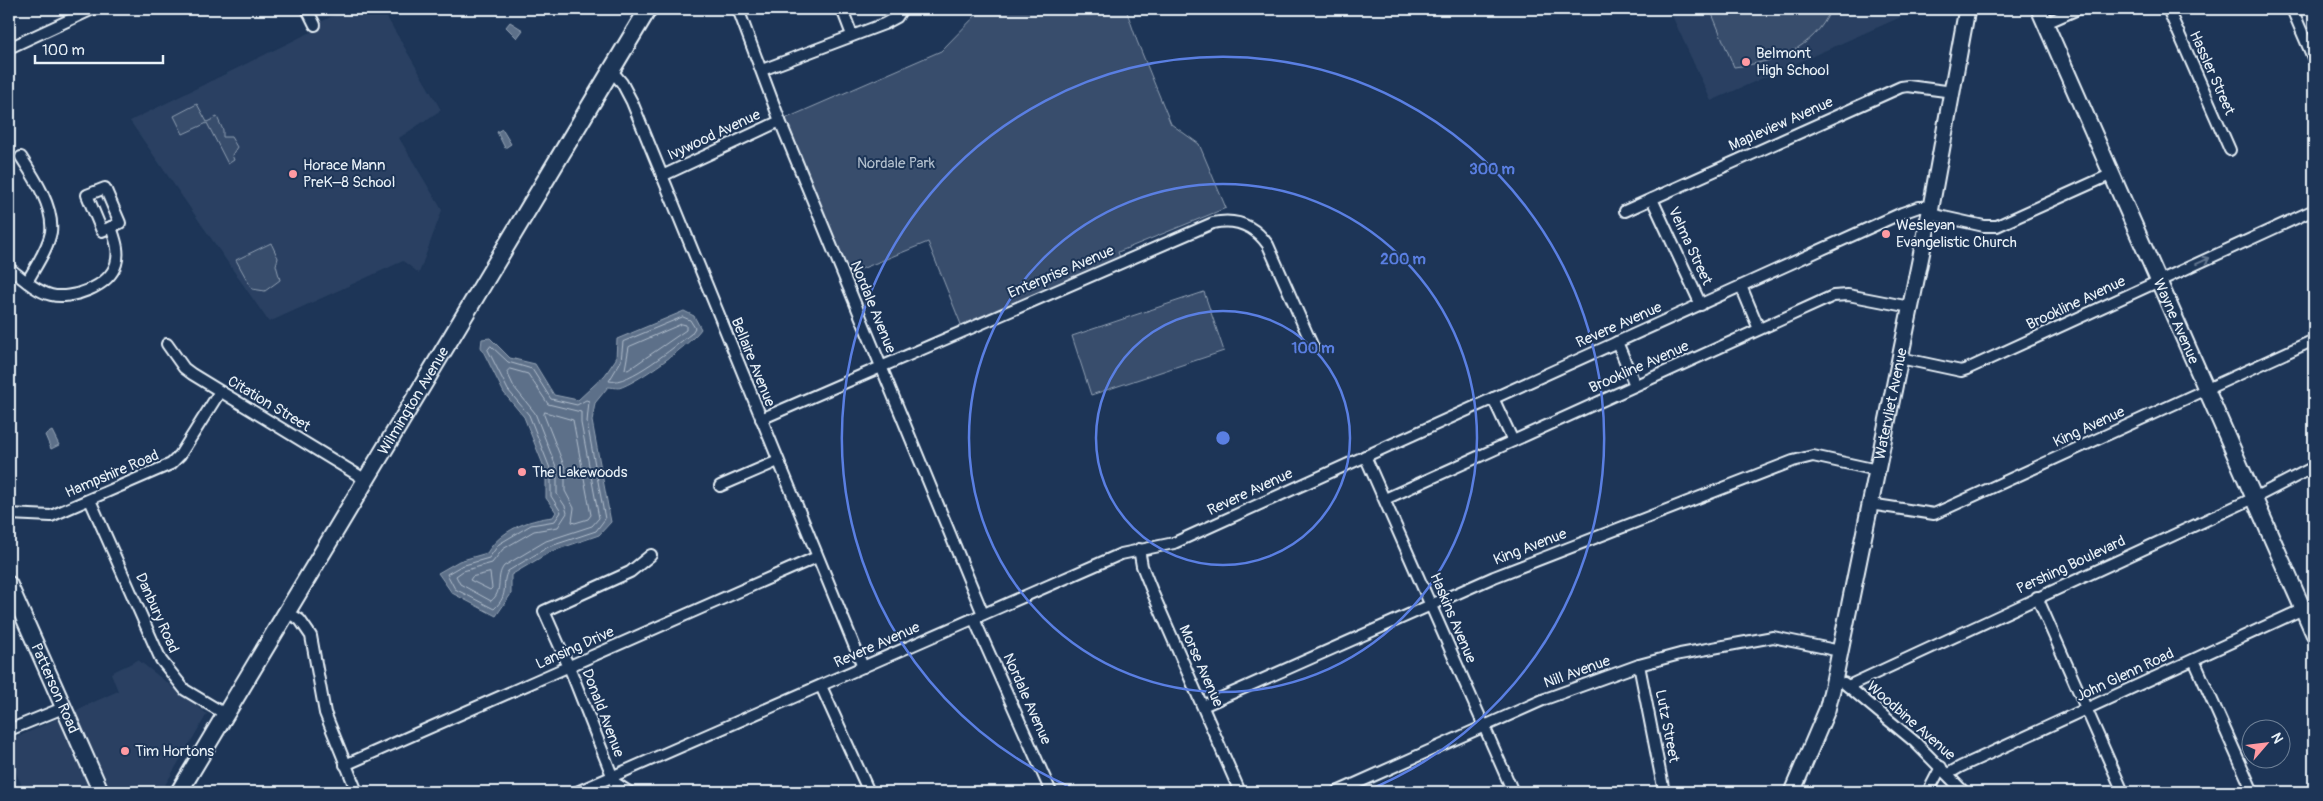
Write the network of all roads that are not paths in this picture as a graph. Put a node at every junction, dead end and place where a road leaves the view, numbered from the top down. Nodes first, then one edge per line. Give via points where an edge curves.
1 (93, 9) edge
2 (307, 9) edge
3 (648, 9) edge
4 (738, 9) edge
5 (842, 9) edge
6 (902, 9) edge
7 (1967, 9) edge
8 (2039, 9) edge
9 (2078, 9) edge
10 (2168, 9) edge
11 (2292, 9) edge
12 (2046, 23) junction
13 (315, 25) dead end
14 (852, 35) junction
15 (9, 48) edge
16 (2314, 60) edge
17 (612, 70) junction
18 (762, 70) junction
19 (1953, 92) junction
20 (780, 121) junction
21 (2230, 150) dead end
22 (21, 157) dead end
23 (2112, 174) junction
24 (662, 176) junction
25 (1652, 199) junction
26 (1626, 210) dead end
27 (1930, 210) junction
28 (2314, 210) edge
29 (111, 227) dead end
30 (9, 268) edge
31 (2159, 281) junction
32 (27, 282) junction
33 (1741, 286) junction
34 (1700, 305) junction
35 (1910, 308) junction
36 (1759, 329) junction
37 (2314, 340) edge
38 (1617, 342) junction
39 (167, 344) dead end
40 (1313, 347) dead end
41 (1900, 358) junction
42 (882, 366) junction
43 (1636, 385) junction
44 (2207, 389) junction
45 (219, 392) junction
46 (1493, 398) junction
47 (761, 419) junction
48 (1514, 441) junction
49 (1365, 456) junction
50 (778, 461) junction
51 (1877, 470) junction
52 (2312, 470) edge
53 (366, 480) junction
54 (720, 486) dead end
55 (2254, 498) junction
56 (1385, 499) junction
57 (90, 500) junction
58 (1870, 504) junction
59 (9, 514) edge
60 (1139, 550) junction
61 (651, 554) dead end
62 (817, 557) junction
63 (9, 584) edge
64 (2037, 597) junction
65 (1430, 604) junction
66 (2309, 607) edge
67 (287, 612) junction
68 (979, 617) junction
69 (2314, 634) edge
70 (1840, 651) junction
71 (2194, 660) junction
72 (1639, 665) junction
73 (569, 667) junction
74 (863, 667) junction
75 (1835, 676) junction
76 (821, 686) junction
77 (1848, 686) junction
78 (1202, 706) junction
79 (63, 708) junction
80 (2086, 709) junction
81 (225, 714) junction
82 (1484, 726) junction
83 (9, 730) edge
84 (345, 765) junction
85 (1945, 771) junction
86 (612, 776) junction
87 (100, 792) edge
88 (178, 792) edge
89 (357, 792) edge
90 (577, 792) edge
91 (629, 792) edge
92 (869, 792) edge
93 (1051, 792) edge
94 (1240, 792) edge
95 (1337, 792) edge
96 (1513, 792) edge
97 (1664, 792) edge
98 (1792, 792) edge
99 (1928, 792) edge
100 (1964, 792) edge
101 (2123, 792) edge
102 (2253, 792) edge

1 - 15 street
2 - 13 street
3 - 17 main road, Wilmington Avenue
4 - 18 street, Nordale Avenue
5 - 14 street
6 - 14 street via 897,17
7 - 19 main road, Watervliet Avenue
8 - 12 main road, Wayne Avenue
9 - 12 street
10 - 21 street, Hassler Street
11 - 16 street
12 - 23 main road, Wayne Avenue
14 - 18 street
17 - 24 street, Bellaire Avenue via 622,83
17 - 53 main road, Wilmington Avenue
18 - 20 street, Nordale Avenue
19 - 25 street, Mapleview Avenue via 1900,87
19 - 27 main road, Watervliet Avenue
20 - 24 street, Ivywood Avenue
20 - 42 street, Nordale Avenue
22 - 32 street via 43,197 51,223 48,242
23 - 27 street, Revere Avenue via 1997,226 1984,226
23 - 31 main road, Wayne Avenue
24 - 47 street, Bellaire Avenue
25 - 26 street, Mapleview Avenue
25 - 34 street, Velma Street
27 - 33 street, Revere Avenue via 1919,207 1902,213
27 - 35 main road, Watervliet Avenue
31 -> 28 street, Brookline Avenue
29 - 32 street via 117,247 115,266 98,284 65,296 48,294
30 - 32 street
31 - 41 street, Brookline Avenue via 1967,370
31 - 44 main road, Wayne Avenue
33 - 34 street, Revere Avenue
33 - 36 street
34 - 38 street, Revere Avenue
35 - 36 street, Brookline Avenue via 1840,294
35 - 41 main road, Watervliet Avenue
36 - 43 street, Brookline Avenue
37 - 44 street, King Avenue
38 - 43 street
38 - 46 street, Revere Avenue
39 - 45 street, Citation Street via 184,368
40 - 42 street, Enterprise Avenue via 1261,234 1242,223 1222,221
41 - 51 main road, Watervliet Avenue
42 - 47 street, Enterprise Avenue
42 - 68 street, Nordale Avenue
43 - 48 street, Brookline Avenue
44 - 55 main road, Wayne Avenue
44 - 58 street, King Avenue via 1934,514
45 - 53 street, Citation Street
45 - 57 street, Hampshire Road via 177,460
46 - 48 street
46 - 49 street, Revere Avenue
47 - 50 street, Bellaire Avenue
48 - 56 street, Brookline Avenue
49 - 56 street, Haskins Avenue
49 - 60 street, Revere Avenue via 1174,543
50 - 54 street
50 - 62 street, Bellaire Avenue
51 - 58 main road, Watervliet Avenue
51 - 65 street, King Avenue via 1806,457
52 - 55 street, Pershing Boulevard
53 - 67 main road, Wilmington Avenue
55 - 64 street, Pershing Boulevard
55 - 66 main road, Wayne Avenue
56 - 65 street, Haskins Avenue
57 - 59 street, Hampshire Road via 51,516
57 - 81 street, Danbury Road via 161,660 185,690
58 - 70 main road, Watervliet Avenue
60 - 68 street, Revere Avenue via 1121,554
60 - 78 street, Morse Avenue via 1154,596
61 - 73 street, Donald Avenue via 630,572 544,611
62 - 73 street, Lansing Drive
62 - 74 street, Bellaire Avenue
63 - 79 main road, Patterson Road
64 - 77 street, Pershing Boulevard
64 - 80 street
65 - 78 street, King Avenue
65 - 82 street, Haskins Avenue
66 - 69 main road, Wayne Avenue
66 - 71 street, John Glenn Road
67 - 81 main road, Wilmington Avenue
67 - 84 street via 300,620 311,636 320,696
68 - 74 street, Revere Avenue
68 - 93 street, Nordale Avenue
70 - 72 street, Nill Avenue via 1769,637
70 - 75 main road, Watervliet Avenue
71 - 80 street, John Glenn Road
71 - 102 street
72 - 82 street, Nill Avenue via 1545,699
72 - 97 street, Lutz Street
73 - 84 street, Lansing Drive
73 - 86 street, Donald Avenue
74 - 76 street, Revere Avenue
75 - 77 street, Woodbine Avenue
75 - 98 main road, Watervliet Avenue via 1826,710
76 - 86 street, Revere Avenue
76 - 92 street
77 - 85 street, Woodbine Avenue
78 - 94 street, Morse Avenue
79 - 83 street
79 - 87 main road, Patterson Road
80 - 85 street, John Glenn Road
80 - 101 street
81 - 88 main road, Wilmington Avenue
82 - 95 street, Nill Avenue
82 - 96 street, Haskins Avenue
84 - 89 street
85 - 99 street
85 - 100 street, Woodbine Avenue
86 - 90 street, Revere Avenue
86 - 91 street, Donald Avenue via 615,783

